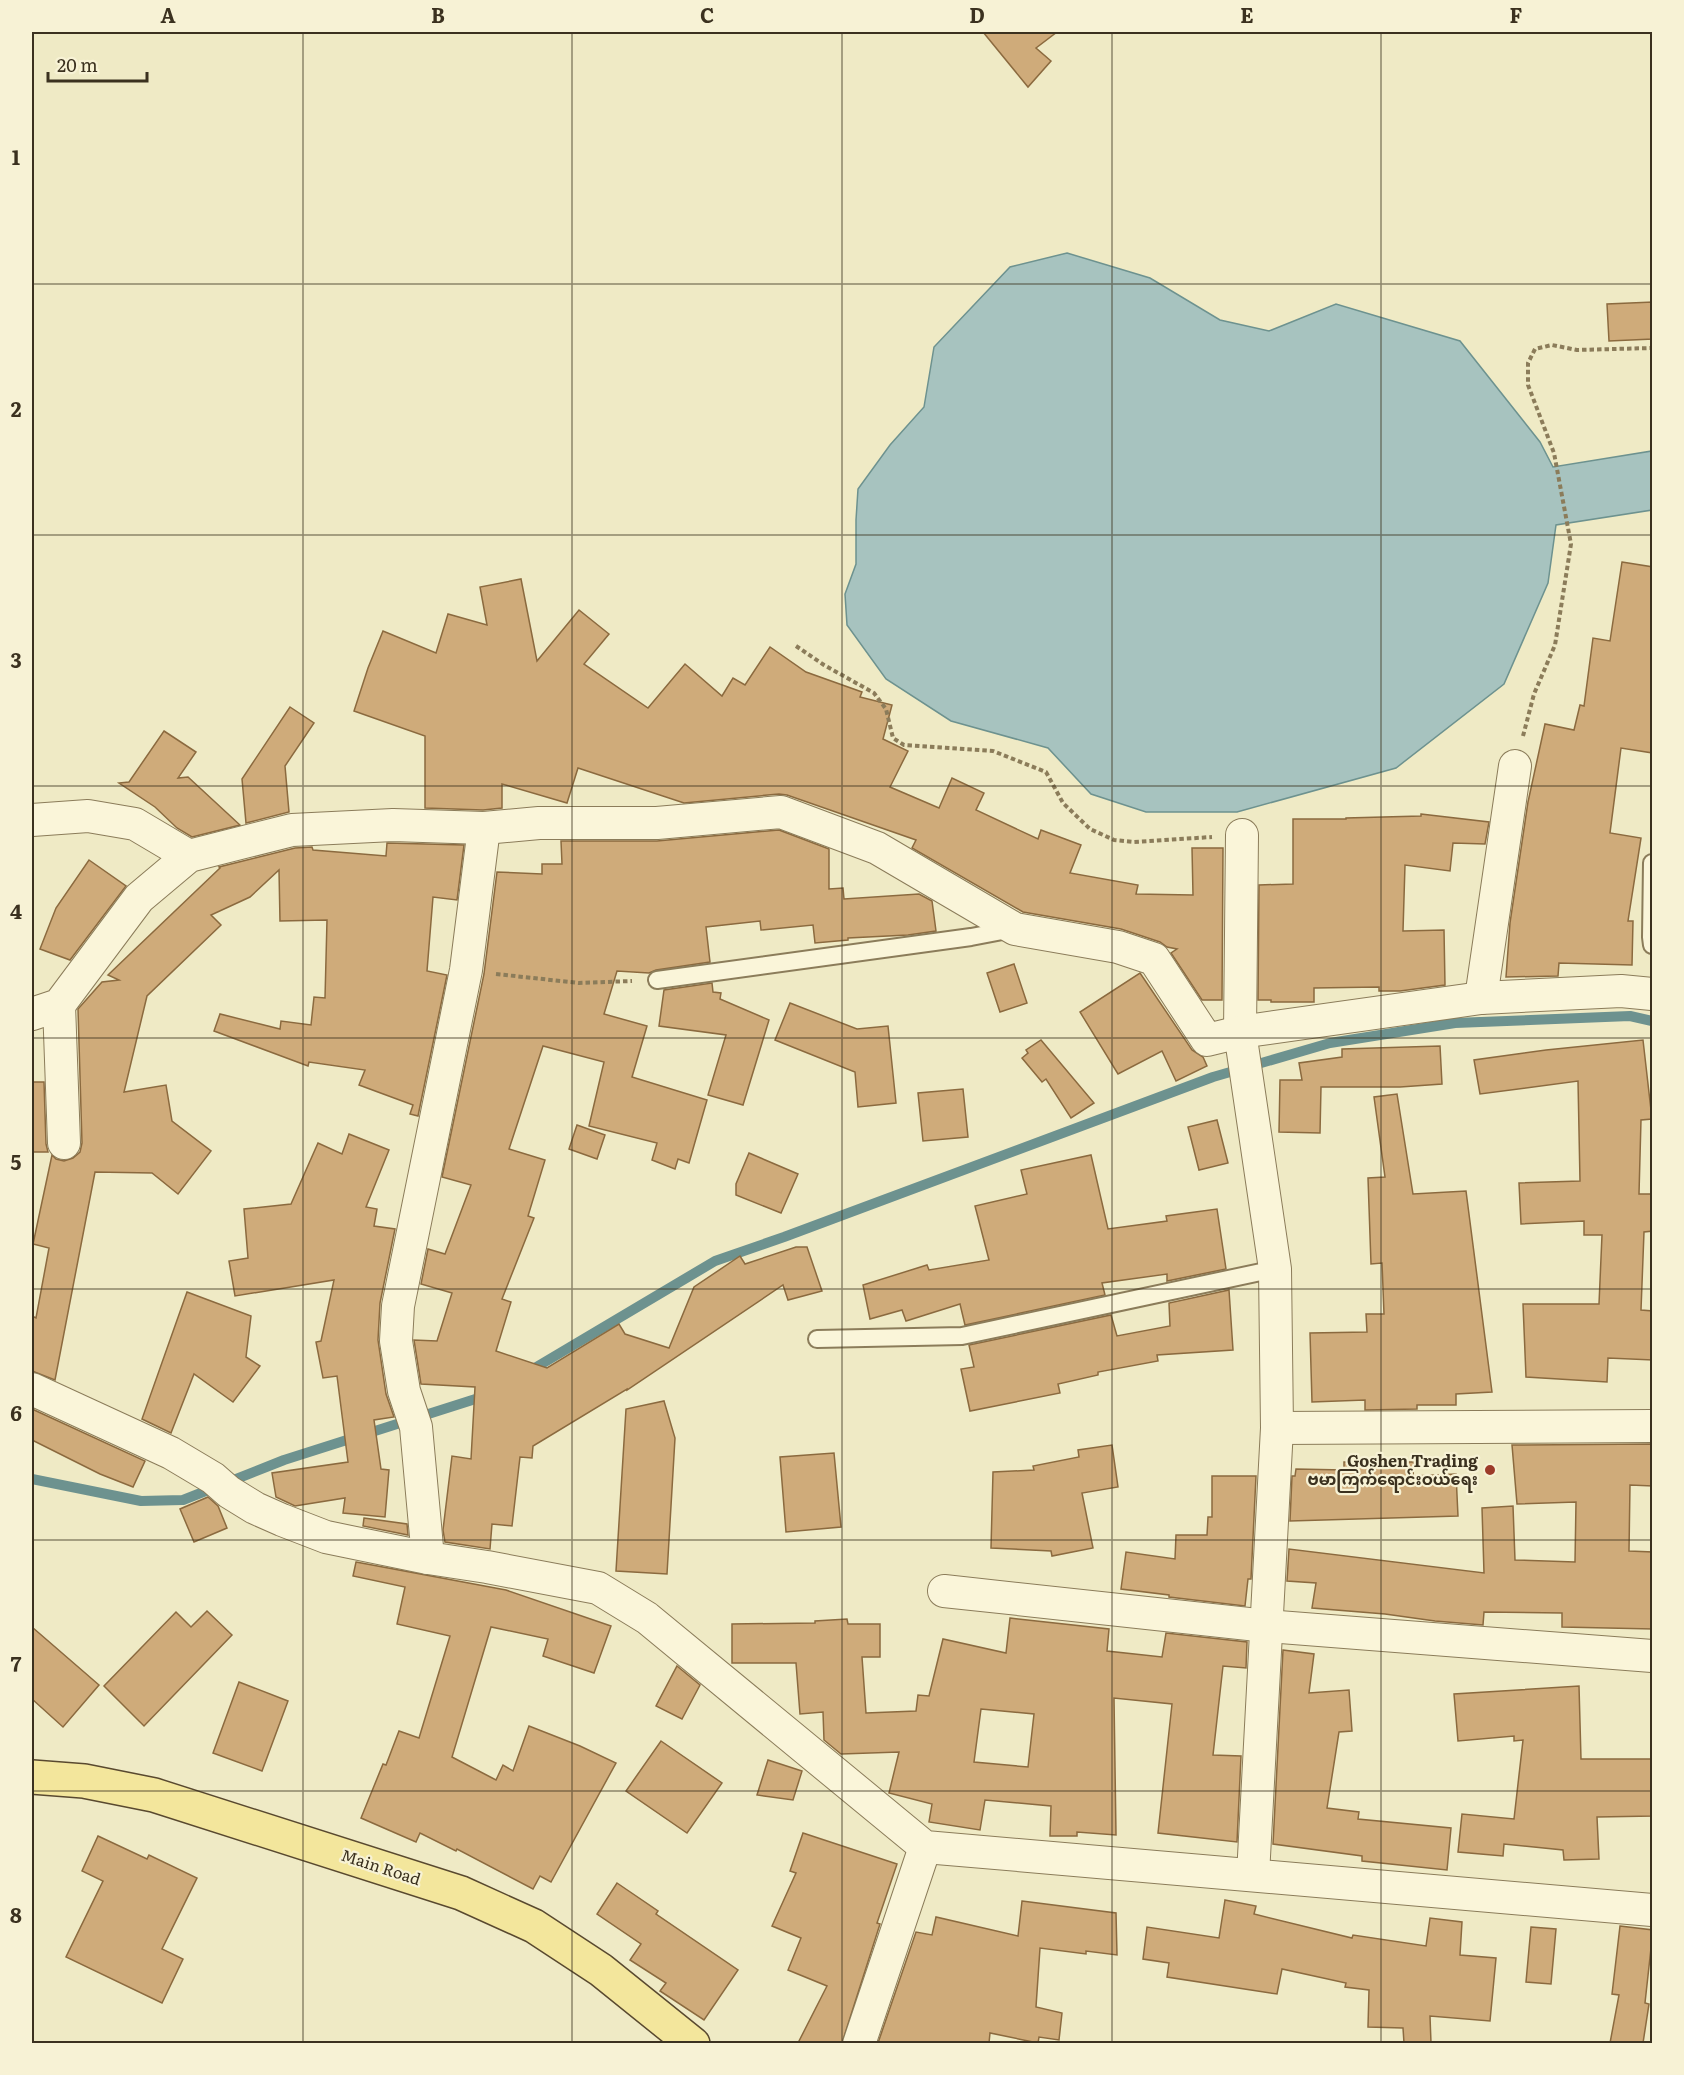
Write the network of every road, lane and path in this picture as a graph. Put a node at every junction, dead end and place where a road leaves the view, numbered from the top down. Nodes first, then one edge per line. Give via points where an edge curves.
1 (1653, 348) edge
2 (796, 646) dead end
3 (1515, 766) joint
4 (32, 820) edge
5 (484, 828) junction
6 (1242, 835) joint
7 (189, 856) junction
8 (1653, 863) edge
9 (1015, 928) junction
10 (1653, 945) edge
11 (465, 970) junction
12 (657, 980) joint
13 (1653, 994) edge
14 (1481, 998) junction
15 (45, 1010) edge
16 (1244, 1055) junction
17 (64, 1143) dead end
18 (1275, 1269) junction
19 (817, 1339) dead end
20 (32, 1389) edge
21 (1653, 1426) edge
22 (1277, 1428) junction
23 (428, 1558) junction
24 (944, 1591) dead end
25 (1267, 1626) junction
26 (1653, 1656) edge
27 (32, 1776) edge
28 (925, 1847) junction
29 (1253, 1875) junction
30 (1653, 1910) edge
31 (693, 2043) edge
32 (860, 2043) edge

1 - 3 path via 1577,350 1552,345 1534,349 1528,363 1528,385 1554,453 1571,544 1555,645 1534,694
2 - 6 path via 874,693 886,709 893,738 904,745 993,752 1046,772 1063,803 1090,829 1114,840
3 - 14 street
4 - 7 street via 88,816 135,824
5 - 7 street via 393,825 292,831
5 - 9 street via 539,823 657,823 781,812 877,848
5 - 11 street
6 - 16 street
7 - 15 street via 140,898
8 - 10 lane
9 - 12 lane
9 - 16 street via 1118,947 1154,959 1207,1040
11 - 12 path via 579,983
11 - 23 street via 398,1306 396,1341 404,1391 413,1416
13 - 14 street via 1621,991
14 - 16 street
15 - 17 street
16 - 18 street
18 - 19 lane via 963,1336
18 - 22 street
20 - 23 street via 171,1453 255,1509 326,1537
21 - 22 street
22 - 25 street
23 - 28 street via 598,1588 647,1618
24 - 25 street
25 - 26 street
25 - 29 street
27 - 31 main road, Main Road via 84,1781 154,1795 461,1893 534,1926 602,1970
28 - 29 street
28 - 32 street
29 - 30 street

